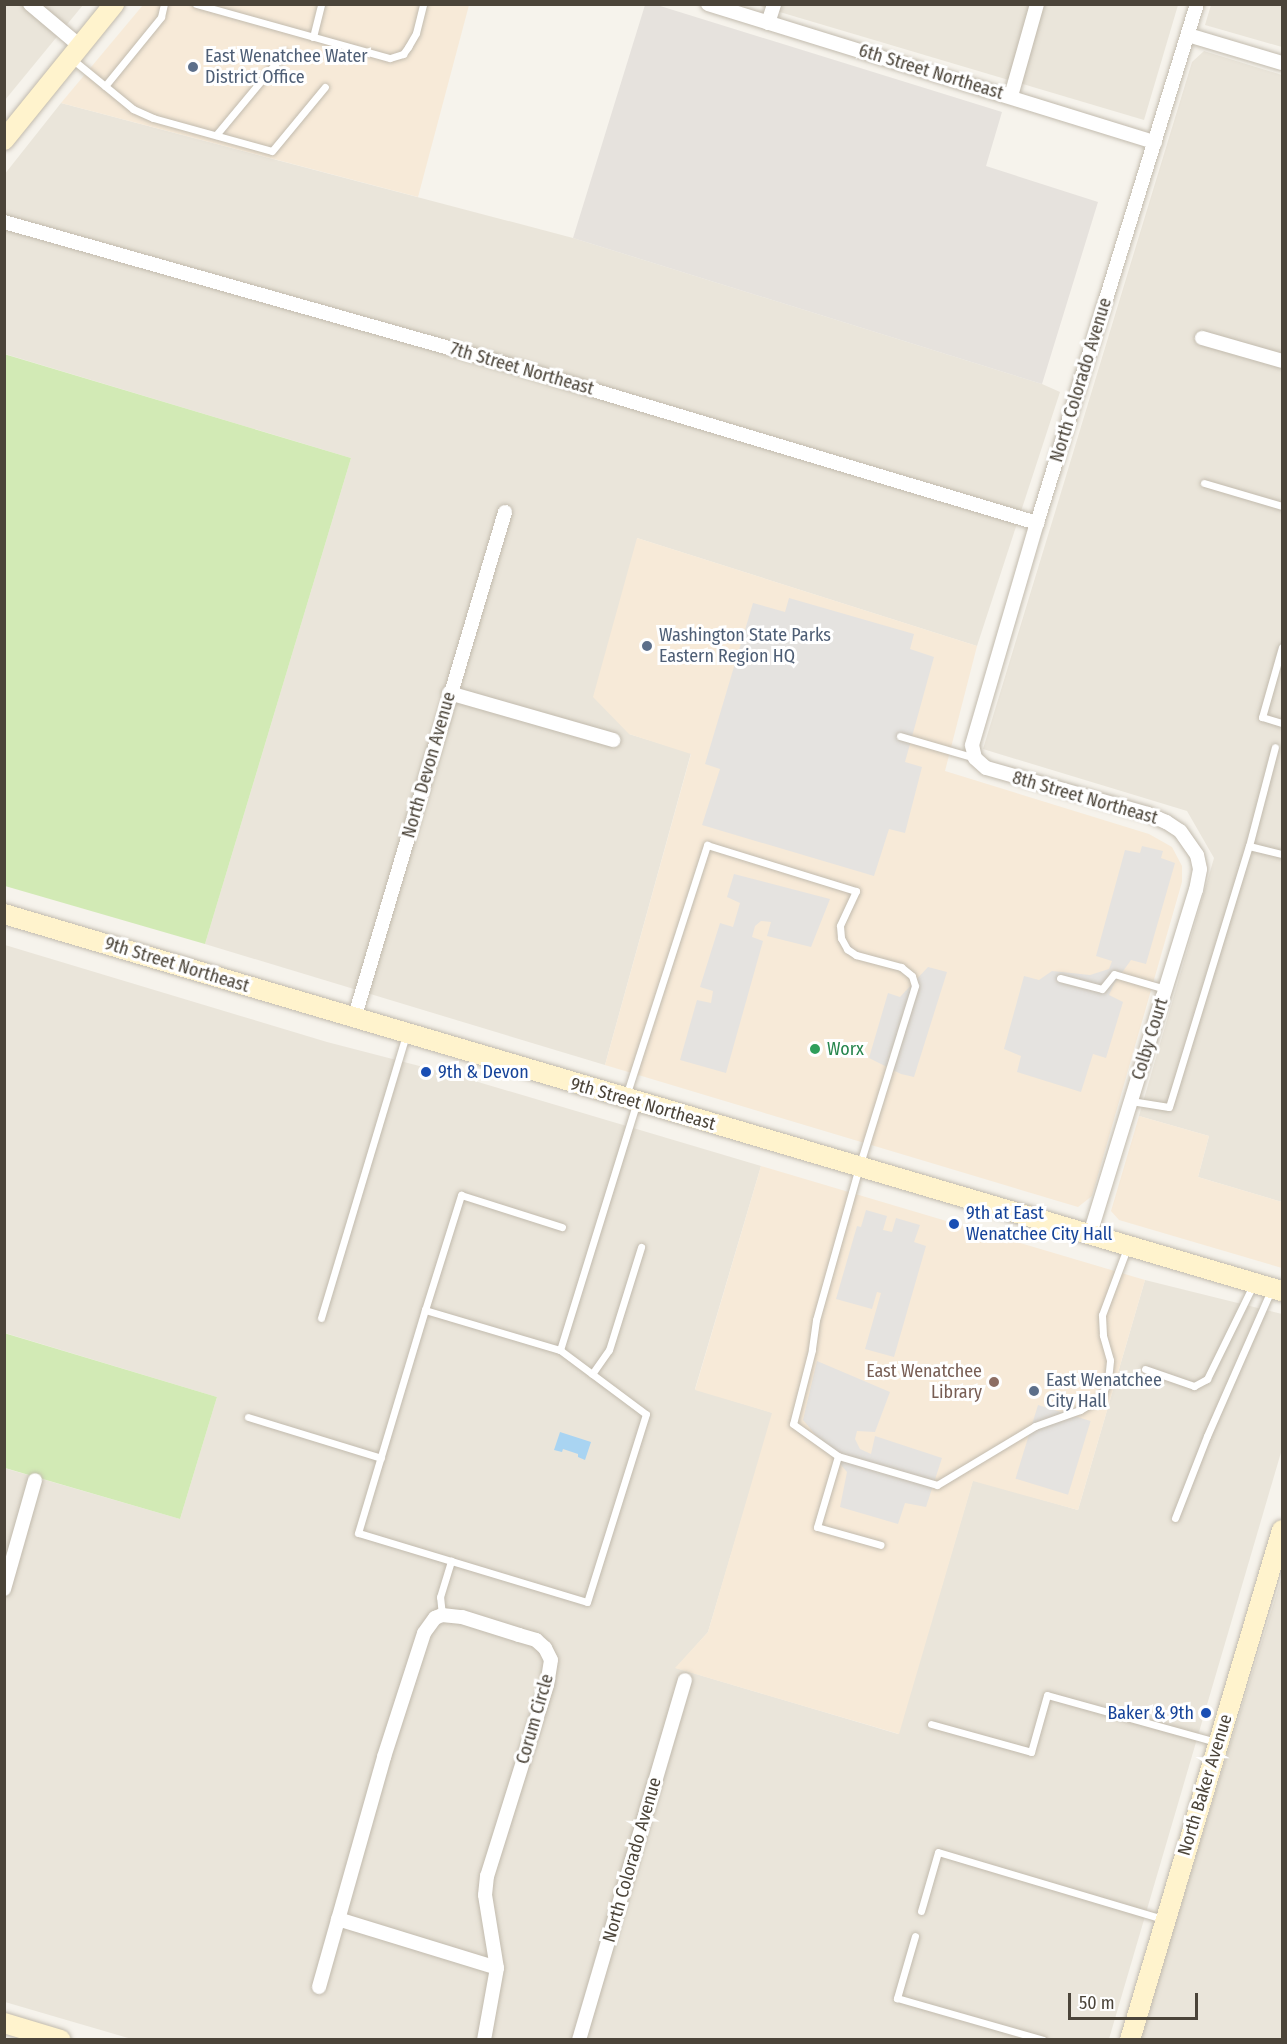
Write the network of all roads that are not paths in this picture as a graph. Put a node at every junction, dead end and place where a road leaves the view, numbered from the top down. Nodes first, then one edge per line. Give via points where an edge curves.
1 (30, 4) edge
2 (114, 4) edge
3 (164, 4) edge
4 (196, 4) edge
5 (321, 4) edge
6 (423, 4) edge
7 (708, 4) edge
8 (774, 4) edge
9 (1037, 4) edge
10 (1197, 4) edge
11 (768, 23) junction
12 (1188, 35) junction
13 (313, 37) junction
14 (75, 52) junction
15 (284, 53) dead end
16 (1282, 63) edge
17 (105, 86) junction
18 (325, 87) dead end
19 (1011, 96) junction
20 (216, 135) junction
21 (4, 140) edge
22 (1155, 142) junction
23 (4, 222) edge
24 (1202, 338) dead end
25 (1282, 361) edge
26 (1204, 483) dead end
27 (1282, 506) edge
28 (504, 512) dead end
29 (1036, 524) junction
30 (1282, 647) edge
31 (449, 693) junction
32 (1282, 723) edge
33 (900, 736) dead end
34 (613, 740) dead end
35 (1275, 747) dead end
36 (975, 758) junction
37 (1192, 844) joint
38 (1249, 846) junction
39 (1282, 854) edge
40 (4, 914) edge
41 (1060, 978) dead end
42 (1165, 989) junction
43 (354, 1019) junction
44 (406, 1034) junction
45 (631, 1100) junction
46 (1131, 1101) junction
47 (859, 1167) junction
48 (562, 1227) dead end
49 (1090, 1234) junction
50 (1128, 1245) junction
51 (641, 1247) dead end
52 (1270, 1287) edge
53 (425, 1310) junction
54 (321, 1318) dead end
55 (560, 1350) junction
56 (1145, 1369) dead end
57 (592, 1374) junction
58 (248, 1416) dead end
59 (838, 1456) junction
60 (381, 1458) junction
61 (35, 1480) dead end
62 (1175, 1518) dead end
63 (1282, 1530) edge
64 (881, 1545) dead end
65 (451, 1561) junction
66 (4, 1589) edge
67 (442, 1615) junction
68 (684, 1680) dead end
69 (931, 1724) dead end
70 (1218, 1742) junction
71 (921, 1911) dead end
72 (338, 1919) junction
73 (1166, 1919) junction
74 (915, 1936) dead end
75 (497, 1968) junction
76 (319, 1987) dead end
77 (4, 2023) edge
78 (61, 2040) edge
79 (484, 2040) edge
80 (579, 2040) edge
81 (1043, 2040) edge
82 (1130, 2040) edge

1 - 14 street
2 - 14 main road
3 - 17 lane via 161,17
4 - 13 lane
5 - 13 lane
6 - 13 lane via 408,47 403,54 390,58
7 - 11 street, 6th Street Northeast
8 - 11 street
9 - 19 street
10 - 12 street, North Colorado Avenue
11 - 19 street, 6th Street Northeast
12 - 16 street
12 - 22 street, North Colorado Avenue
14 - 17 lane
14 - 21 main road
15 - 20 lane
17 - 20 lane via 133,109 153,118
18 - 20 lane via 272,151
19 - 22 street, 6th Street Northeast
22 - 29 street, North Colorado Avenue
23 - 29 street, 7th Street Northeast via 523,369
24 - 25 street
26 - 27 lane
28 - 31 street, North Devon Avenue
29 - 36 street, North Colorado Avenue via 972,745
30 - 32 lane via 1262,717
31 - 34 street
31 - 43 street, North Devon Avenue
33 - 36 lane
35 - 38 lane
36 - 37 street, 8th Street Northeast via 986,768 1001,773 1148,814 1180,831
37 - 42 street, Colby Court via 1200,869
38 - 39 lane
38 - 46 lane via 1169,1107
40 - 43 main road, 9th Street Northeast
41 - 42 lane via 1102,989 1114,974
42 - 46 street, Colby Court
43 - 44 main road, 9th Street Northeast
44 - 45 main road, 9th Street Northeast
44 - 54 lane
45 - 47 main road, 9th Street Northeast
45 - 47 lane via 706,845 856,891 840,926 847,949 901,967 912,976 915,986
45 - 55 lane
46 - 49 street, Colby Court
47 - 49 main road, 9th Street Northeast
47 - 59 lane via 816,1320 793,1424
48 - 53 lane via 461,1195
49 - 50 main road, 9th Street Northeast
50 - 52 main road, 9th Street Northeast
50 - 59 lane via 1102,1315 1110,1360 1101,1398 1035,1426 938,1485
51 - 57 lane via 609,1350
52 - 56 lane via 1207,1379 1194,1386
52 - 62 lane
53 - 55 lane
53 - 60 lane
55 - 57 lane
57 - 65 lane via 646,1414 587,1602
58 - 60 lane
59 - 64 lane via 817,1527
60 - 65 lane via 358,1533
61 - 66 street
63 - 70 main road, North Baker Avenue
65 - 67 lane via 440,1597
67 - 72 street via 435,1618 419,1644
67 - 75 street, Corum Circle via 462,1617 536,1640 551,1660 547,1685 487,1876 485,1895
68 - 80 street, North Colorado Avenue
69 - 70 lane via 1031,1752 1047,1695
70 - 73 main road, North Baker Avenue
71 - 73 lane via 938,1852
72 - 75 street
72 - 76 street
73 - 82 main road, North Baker Avenue
74 - 81 lane via 897,1998
75 - 79 street, Corum Circle
77 - 78 main road

